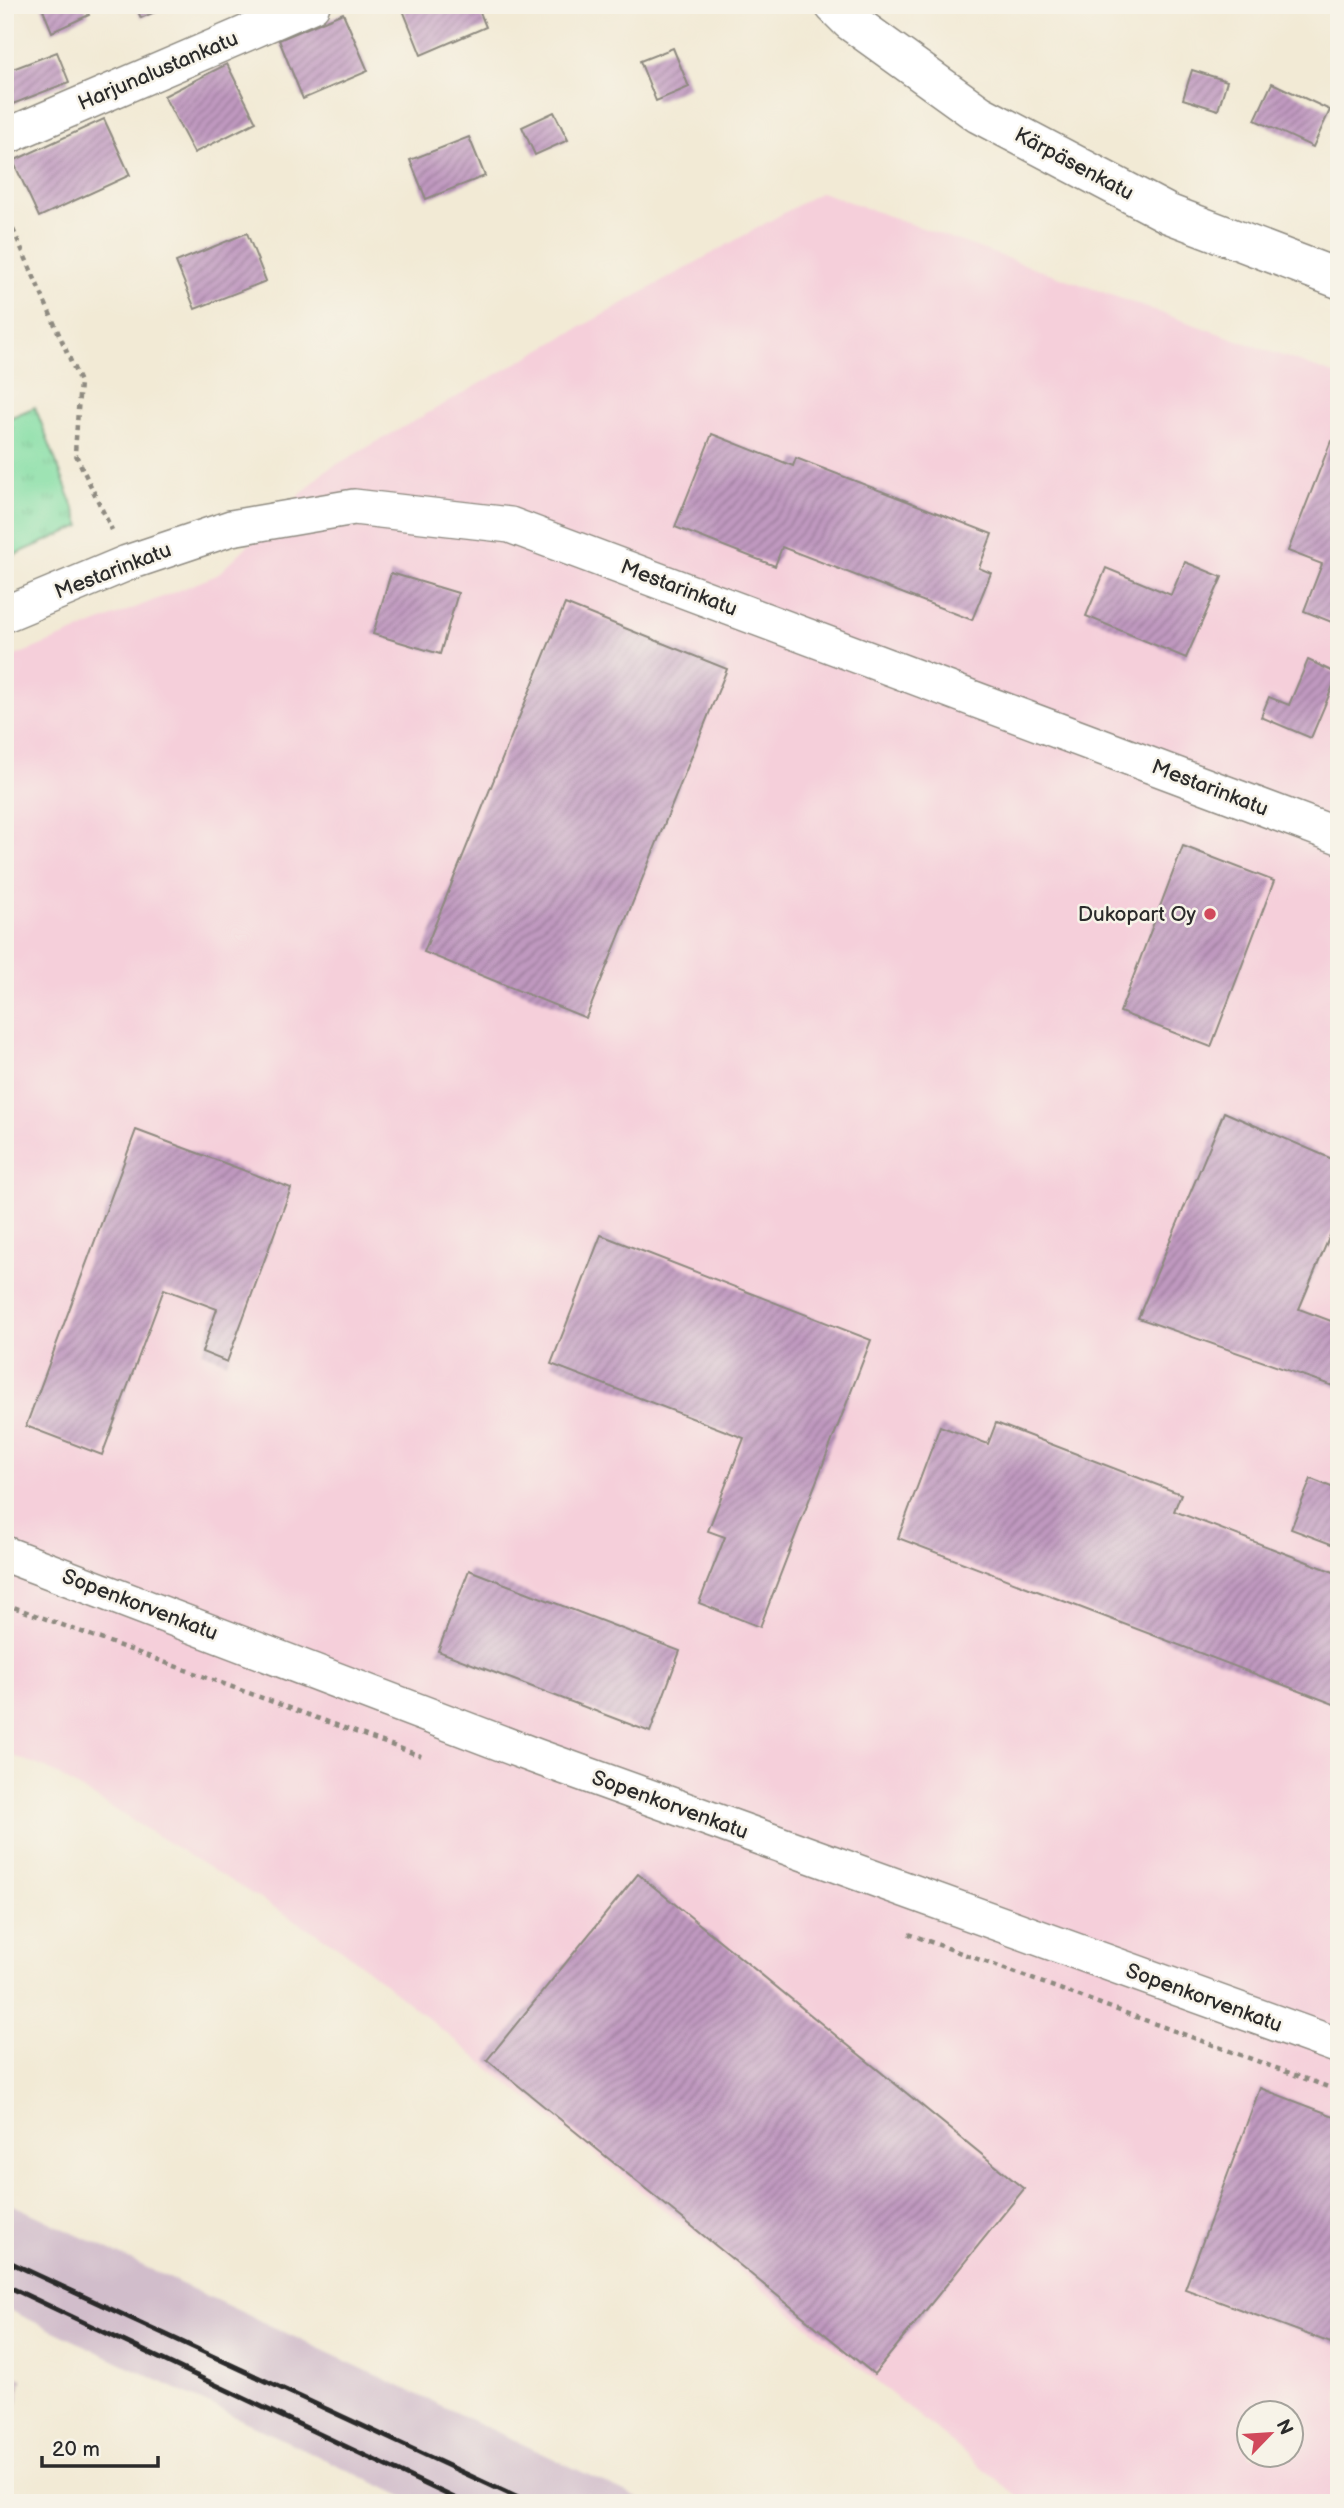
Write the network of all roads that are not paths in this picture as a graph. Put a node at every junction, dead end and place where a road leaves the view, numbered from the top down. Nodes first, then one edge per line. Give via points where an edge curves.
1 (312, 5) edge
2 (834, 5) edge
3 (5, 137) edge
4 (1339, 279) edge
5 (5, 614) edge
6 (1339, 836) edge
7 (5, 1554) edge
8 (1339, 2046) edge

1 - 3 street, Harjunalustankatu
2 - 4 street, Kärpäsenkatu via 979,114 1169,214
5 - 6 street, Mestarinkatu via 127,563 231,528 354,507 510,525
7 - 8 street, Sopenkorvenkatu via 535,1756

